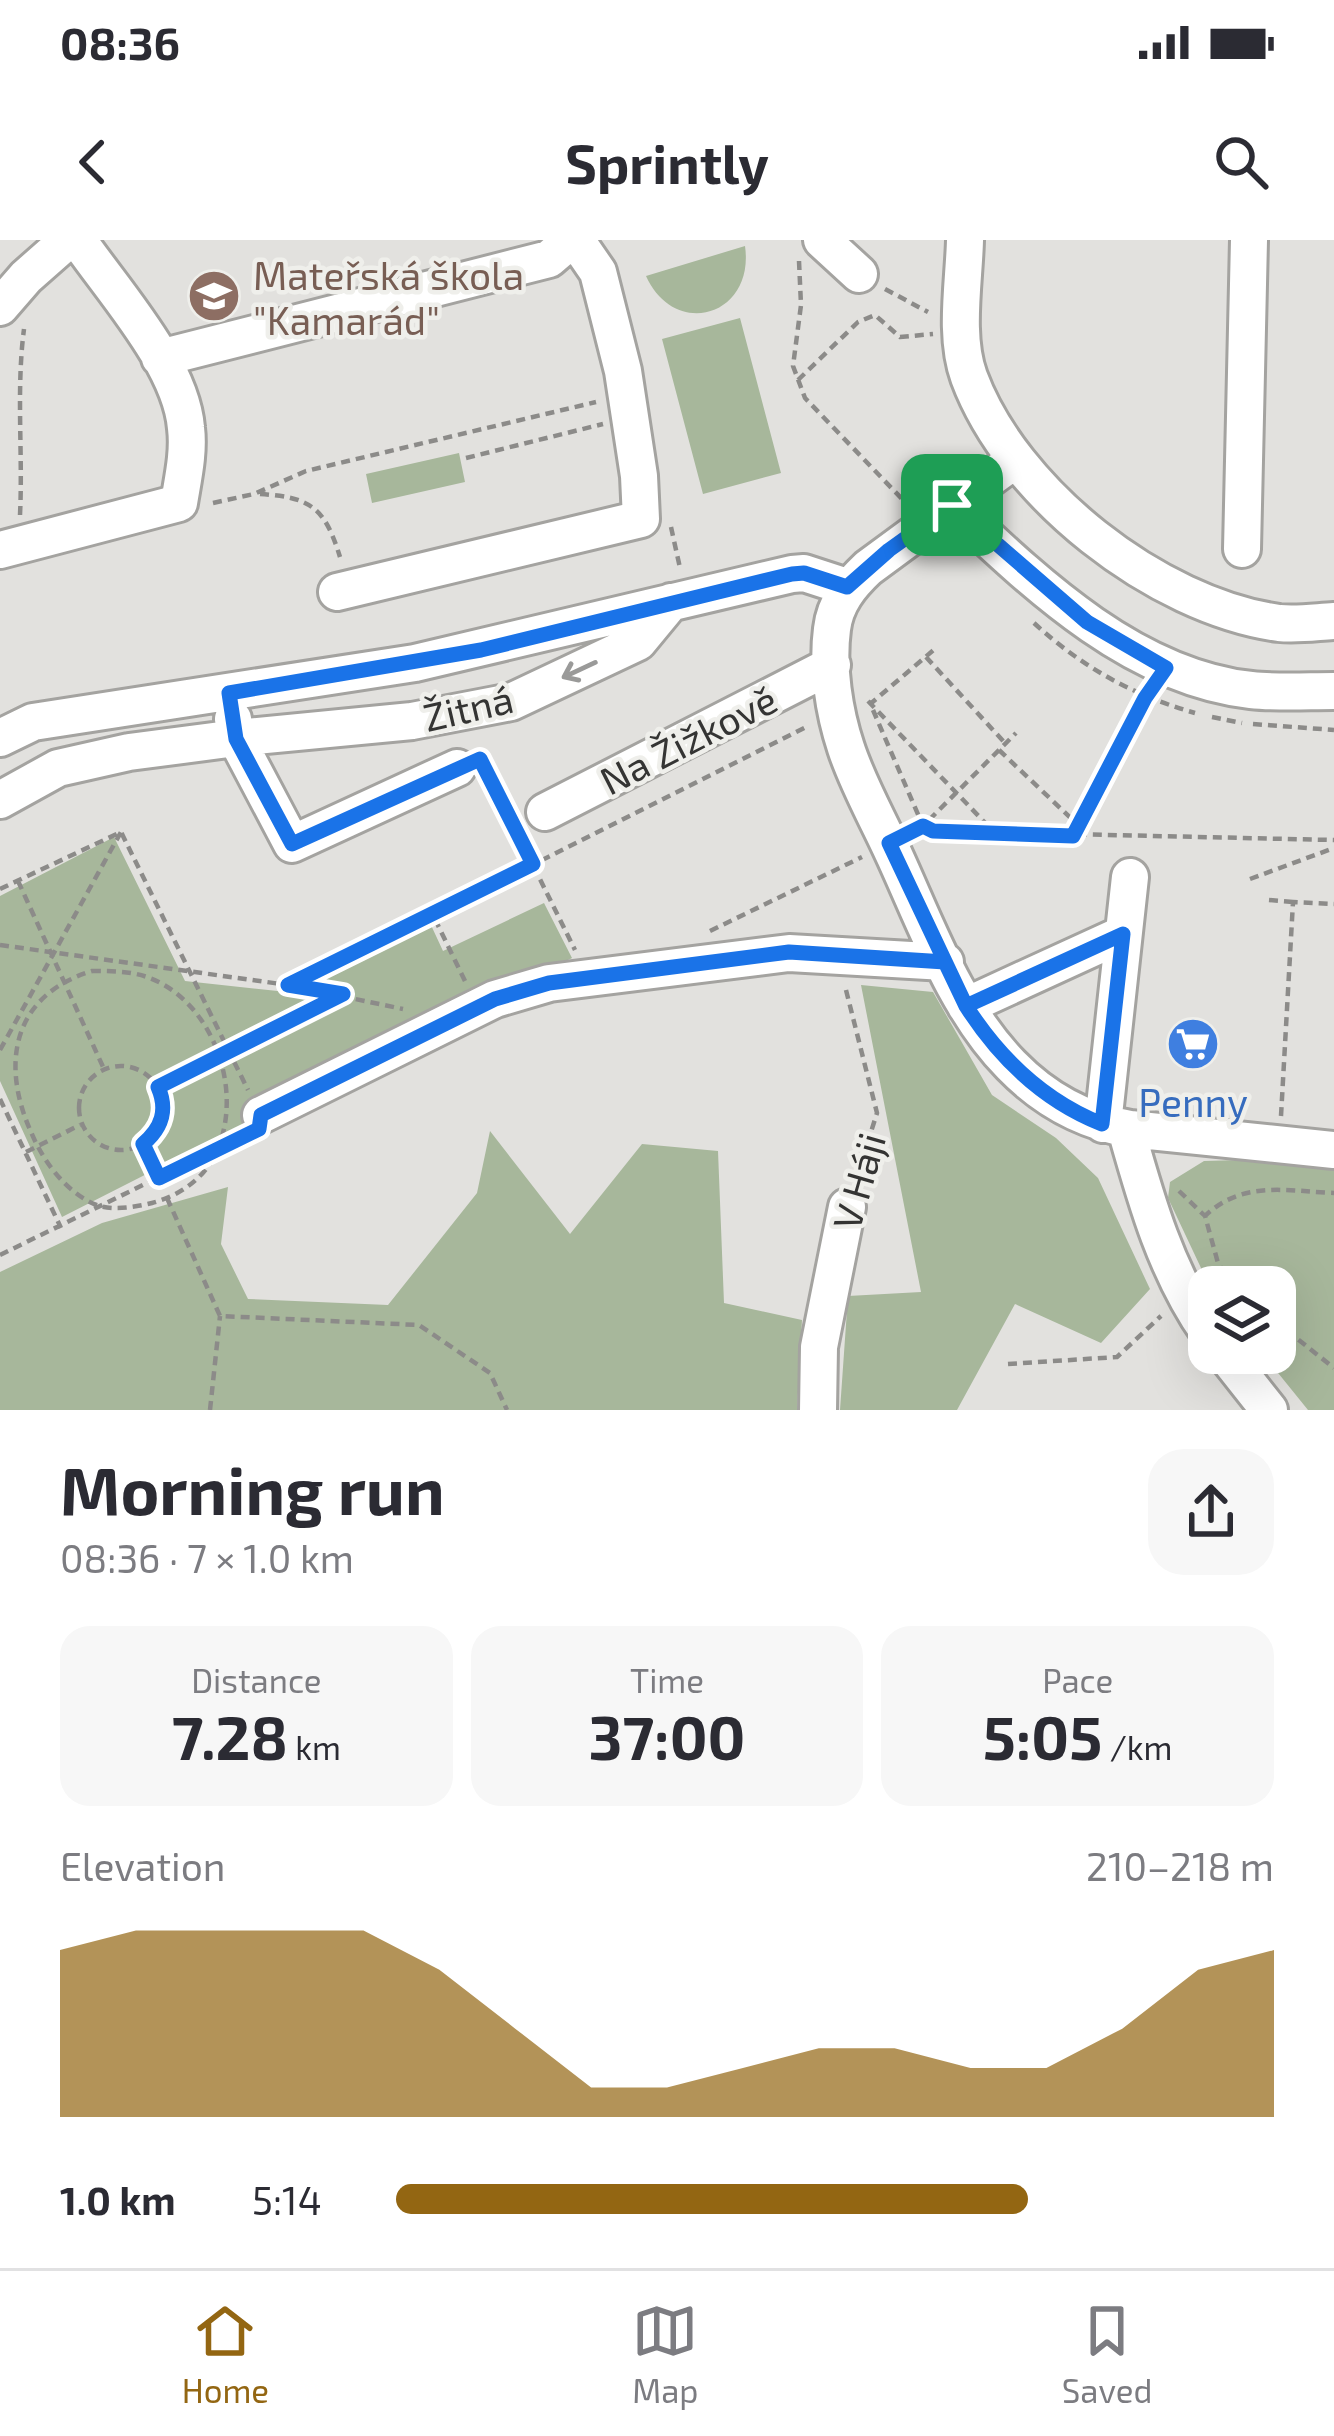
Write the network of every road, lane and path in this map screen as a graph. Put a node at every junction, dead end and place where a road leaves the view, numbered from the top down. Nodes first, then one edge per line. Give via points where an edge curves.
1 (68, 240) edge
2 (79, 240) edge
3 (573, 240) edge
4 (965, 240) edge
5 (1249, 240) edge
6 (810, 250) edge
7 (859, 274) joint
8 (13, 284) edge
9 (15, 311) edge
10 (962, 331) junction
11 (160, 358) junction
12 (623, 371) junction
13 (798, 380) junction
14 (630, 417) junction
15 (466, 458) dead end
16 (1016, 459) junction
17 (254, 494) junction
18 (905, 502) dead end
19 (179, 503) junction
20 (952, 505) junction
21 (10, 538) edge
22 (1242, 548) dead end
23 (847, 587) junction
24 (342, 590) joint
25 (670, 602) junction
26 (1023, 613) dead end
27 (1334, 621) edge
28 (936, 648) dead end
29 (926, 656) junction
30 (832, 665) junction
31 (1166, 668) junction
32 (1334, 691) edge
33 (229, 693) junction
34 (1145, 698) junction
35 (856, 703) junction
36 (1334, 730) edge
37 (1016, 733) dead end
38 (0, 739) edge
39 (236, 739) junction
40 (1005, 743) junction
41 (998, 749) junction
42 (457, 768) joint
43 (953, 793) junction
44 (0, 800) edge
45 (544, 812) dead end
46 (923, 826) junction
47 (1079, 826) junction
48 (993, 831) junction
49 (121, 832) junction
50 (1073, 836) junction
51 (889, 843) junction
52 (1334, 844) edge
53 (533, 864) junction
54 (1130, 877) dead end
55 (1250, 878) dead end
56 (18, 881) junction
57 (0, 890) edge
58 (1269, 900) dead end
59 (1293, 902) junction
60 (1334, 904) edge
61 (433, 915) junction
62 (1123, 934) junction
63 (702, 935) dead end
64 (0, 945) edge
65 (53, 953) junction
66 (838, 955) junction
67 (945, 962) junction
68 (190, 970) junction
69 (588, 977) junction
70 (65, 981) junction
71 (288, 985) junction
72 (343, 994) junction
73 (966, 1006) junction
74 (465, 1014) junction
75 (0, 1050) edge
76 (230, 1052) junction
77 (219, 1057) junction
78 (104, 1069) junction
79 (158, 1087) junction
80 (0, 1099) edge
81 (261, 1115) junction
82 (82, 1124) junction
83 (1114, 1126) junction
84 (143, 1144) junction
85 (1278, 1145) junction
86 (37, 1147) junction
87 (218, 1149) junction
88 (1334, 1150) edge
89 (26, 1152) junction
90 (159, 1178) junction
91 (1334, 1192) edge
92 (167, 1198) junction
93 (101, 1207) junction
94 (847, 1207) joint
95 (62, 1228) junction
96 (0, 1255) edge
97 (1222, 1266) edge
98 (1183, 1296) junction
99 (1188, 1305) edge
100 (220, 1316) junction
101 (1296, 1338) edge
102 (1008, 1364) dead end
103 (1334, 1368) edge
104 (1237, 1374) edge
105 (209, 1410) edge
106 (507, 1410) edge
107 (818, 1410) edge
108 (1269, 1410) edge

1 - 8 street
2 - 11 street
3 - 11 street via 549,259
3 - 12 street via 598,272
4 - 10 street
5 - 22 street
6 - 7 street
6 - 13 path via 793,366
7 - 10 path
8 - 9 street
9 - 21 path via 24,327 23,458
10 - 13 path via 899,337 875,315
10 - 16 street via 967,373
11 - 19 street via 186,424
12 - 14 street
12 - 17 path via 606,400 306,471
13 - 18 path via 805,398
14 - 15 path
14 - 24 street via 641,519
16 - 20 street
16 - 27 street via 1082,528 1171,588 1280,623
17 - 19 path via 191,508
17 - 24 path via 307,501 323,514 339,552
19 - 21 street
20 - 23 street
20 - 31 street via 1087,622
23 - 25 street, Žitná via 792,574
23 - 30 street, Na Žižkově via 832,627
25 - 33 street, Žitná via 459,655
25 -> 39 street, Žitná via 638,642 511,702
26 - 34 path via 1068,654
28 - 29 path
29 - 35 path
29 - 40 path
30 - 35 street, Na Žižkově
30 - 45 street, Na Žižkově
31 - 32 street via 1250,690
31 - 34 path
33 - 38 street, Žitná via 33,722
33 - 39 street, Žitná
34 - 36 path via 1231,722
34 - 47 path
35 - 43 path
35 - 46 path
35 - 51 street, Na Žižkově via 847,751
35 - 53 path
37 - 40 path
39 - 42 street, Žitná via 292,844
39 - 44 street, Žitná via 58,768
40 - 41 path
41 - 43 path
41 - 47 path
42 - 53 path via 480,759
43 - 46 path
43 - 48 path
46 - 48 path
46 - 51 path
47 - 50 path
48 - 50 path
49 - 56 path
49 - 65 path
49 - 68 path
50 - 52 path
51 - 63 path
51 - 67 street, Na Žižkově
52 - 55 path
53 - 61 path
53 - 69 path
54 - 62 street
56 - 57 path
56 - 65 path
58 - 59 path
59 - 60 path
59 - 85 path
61 - 71 path
61 - 74 path
62 - 73 street
62 - 83 street
64 - 65 path
65 - 68 path
65 - 70 path
65 - 75 path
66 - 67 street
66 - 69 street via 789,952
66 - 94 path, V Háji via 877,1113
67 - 73 street, Na Žižkově
68 - 71 path
68 - 76 path
69 - 74 street
70 - 77 path via 92,970 147,977 190,1010
70 - 78 path
70 - 86 path via 32,1011 12,1065
71 - 72 path
72 - 74 path
72 - 76 path
73 - 83 street, Na Žižkově via 1012,1067 1068,1110
74 - 81 street
76 - 77 path
76 - 81 path
77 - 79 path
77 - 87 path via 229,1105
78 - 79 path via 134,1067
78 - 82 path via 83,1089
79 - 84 path via 163,1115
80 - 89 path
81 - 87 path via 259,1129
82 - 84 path via 108,1148
82 - 86 path
83 - 85 street
83 - 98 street
84 - 90 path
85 - 88 street
86 - 89 path
86 - 93 path via 65,1183
87 - 90 path
87 - 92 path via 194,1182
89 - 95 path
90 - 93 path
91 - 97 path via 1230,1195 1205,1216
92 - 93 path
92 - 100 path
93 - 95 path
94 - 107 street, V Háji via 818,1347
95 - 96 path
98 - 99 street
98 - 102 path via 1117,1357
100 - 105 path
100 - 106 path via 418,1325 490,1372
101 - 103 path
104 - 108 street

